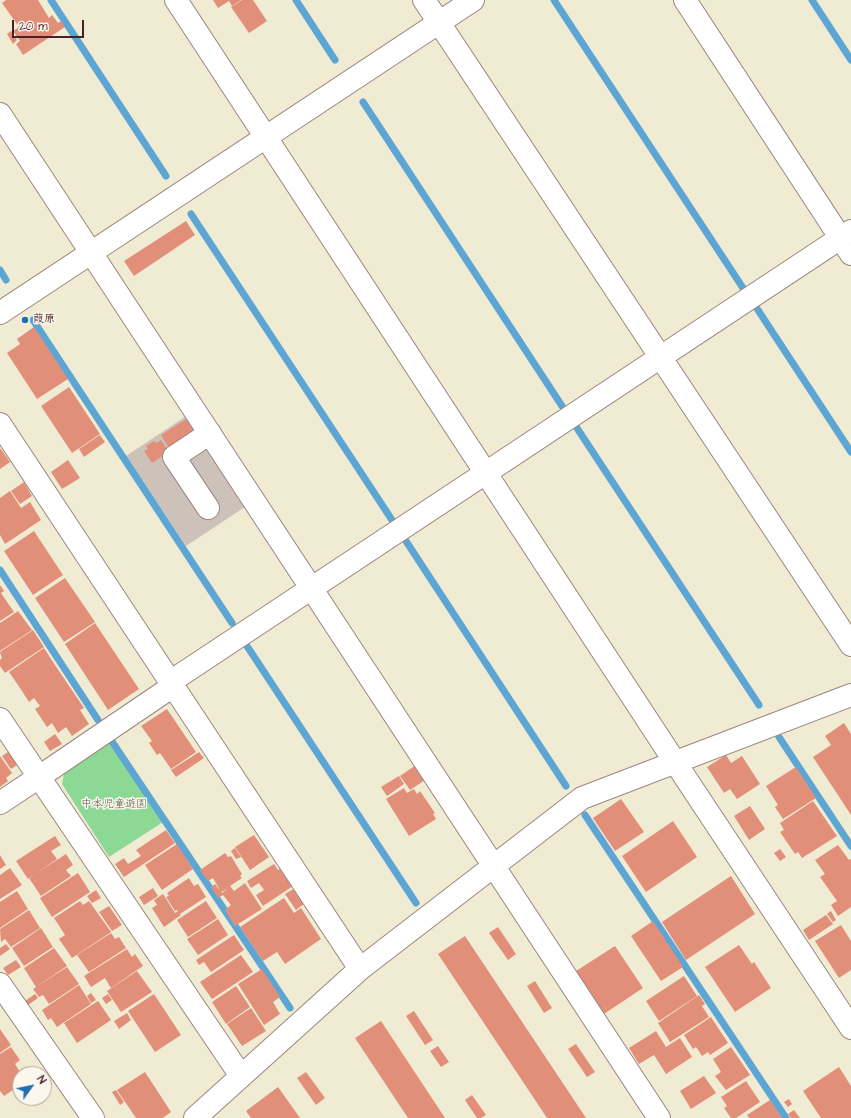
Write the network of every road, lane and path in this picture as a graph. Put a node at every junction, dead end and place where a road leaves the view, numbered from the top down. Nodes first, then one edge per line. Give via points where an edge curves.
1 (176, 0) edge
2 (424, 0) edge
3 (472, 0) edge
4 (685, 0) edge
5 (439, 22) junction
6 (0, 114) edge
7 (265, 137) junction
8 (848, 241) edge
9 (91, 253) junction
10 (0, 313) edge
11 (660, 358) junction
12 (0, 424) edge
13 (210, 433) junction
14 (486, 473) junction
15 (208, 508) dead end
16 (311, 588) junction
17 (851, 646) edge
18 (172, 684) junction
19 (851, 695) edge
20 (0, 719) edge
21 (675, 762) junction
22 (39, 777) junction
23 (0, 803) edge
24 (494, 867) junction
25 (360, 969) junction
26 (0, 984) edge
27 (851, 1028) edge
28 (241, 1076) junction
29 (93, 1118) edge
30 (194, 1118) edge
31 (659, 1118) edge

1 - 7 street
2 - 5 street
3 - 5 street
4 - 8 street
5 - 7 street
5 - 11 street
6 - 9 street
7 - 9 street
7 - 14 street
8 - 11 street
9 - 10 street
9 - 13 street
11 - 14 street
11 - 17 street
12 - 18 street
13 - 15 street via 174,457
13 - 16 street
14 - 16 street
14 - 21 street
16 - 18 street
16 - 24 street
18 - 22 street
18 - 25 street
19 - 21 street
20 - 22 street
21 - 24 street via 582,798
21 - 27 street
22 - 23 street
22 - 28 street
24 - 25 street
24 - 31 street
25 - 28 street
26 - 29 street
28 - 30 street

